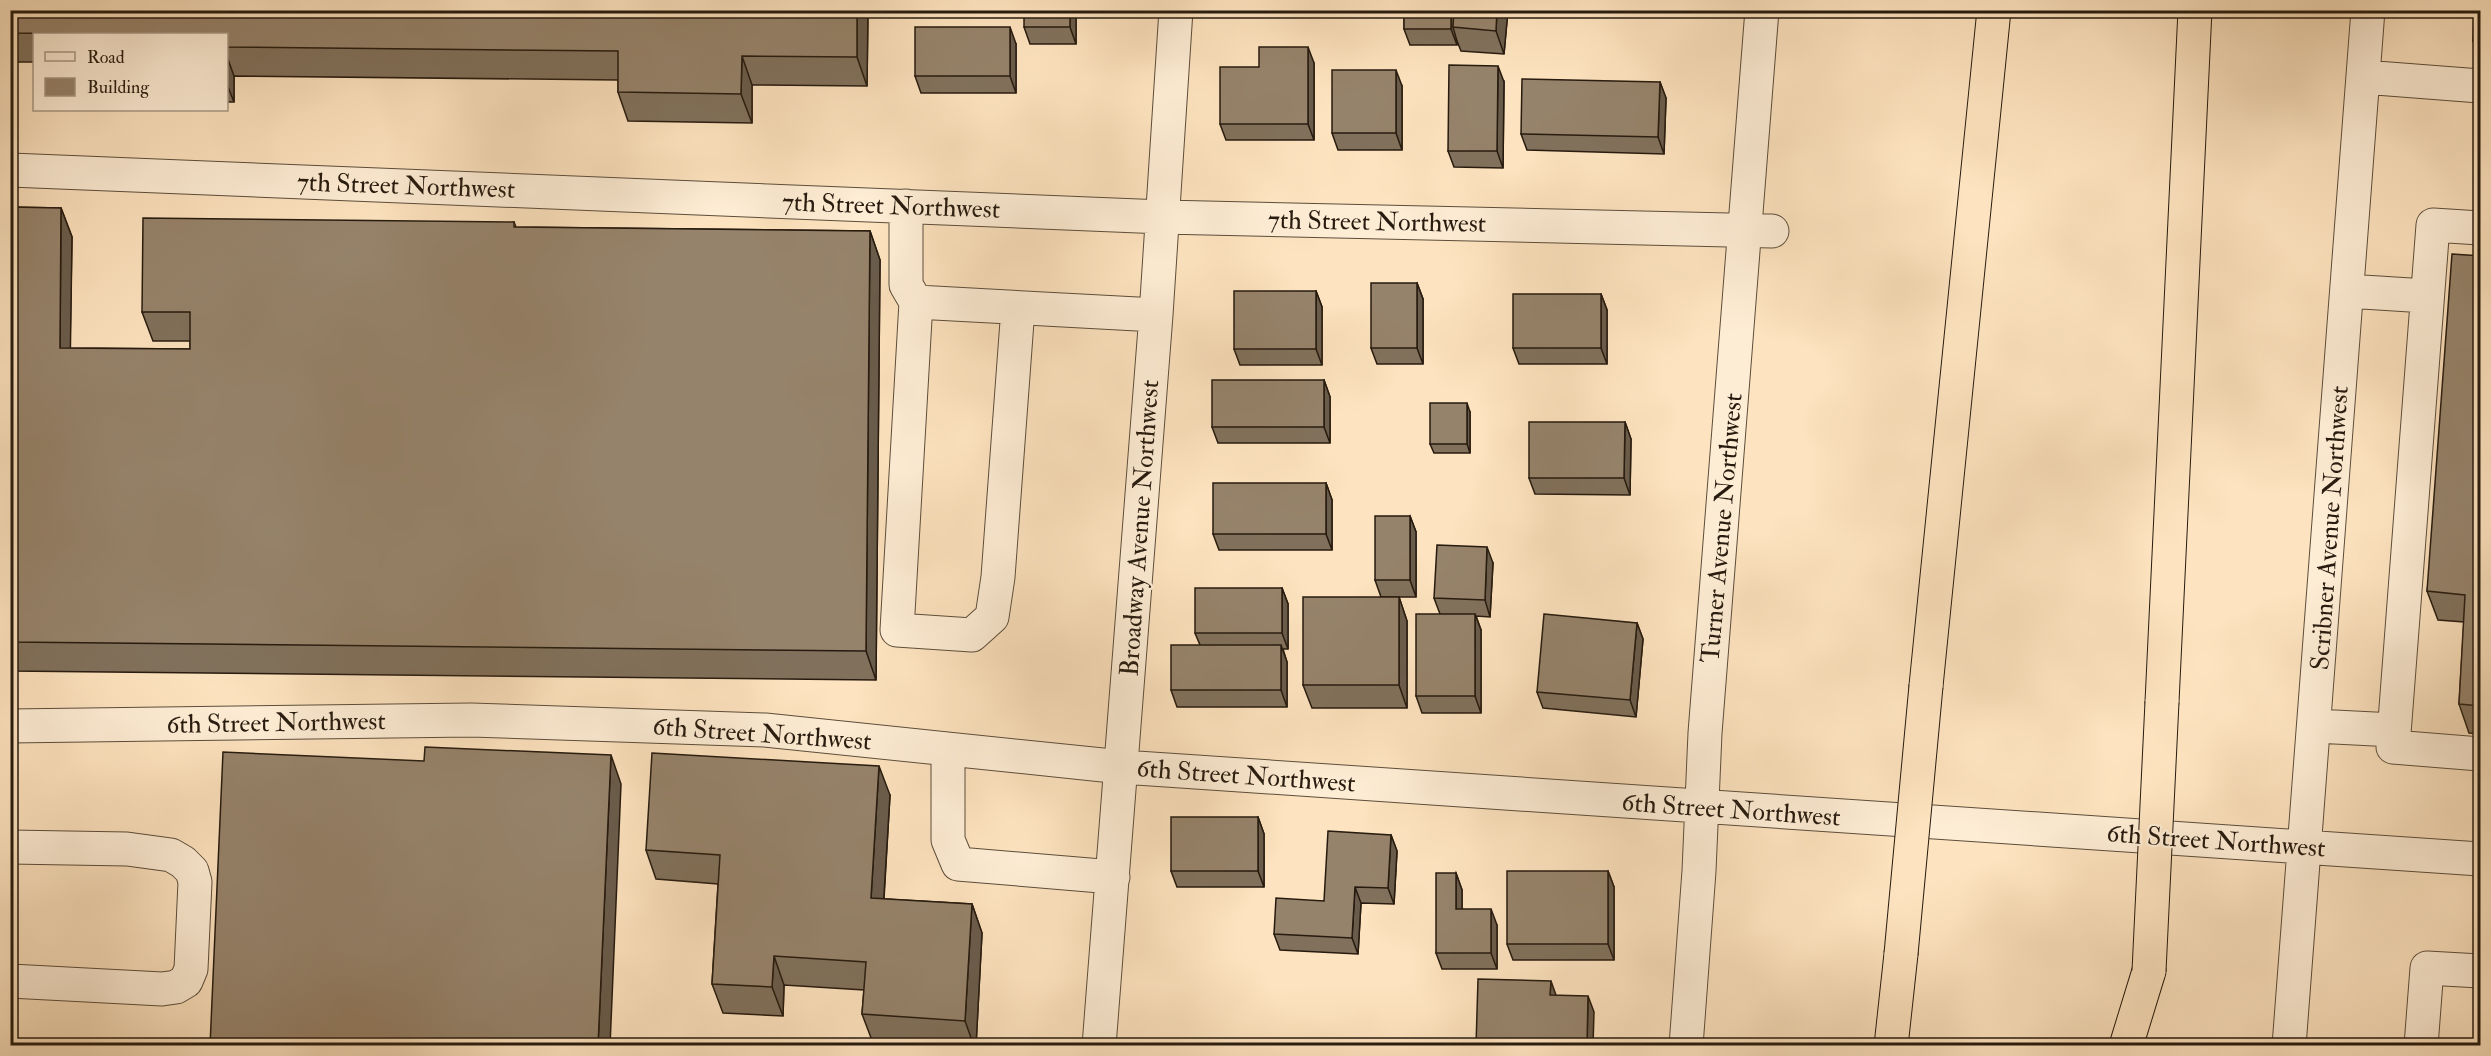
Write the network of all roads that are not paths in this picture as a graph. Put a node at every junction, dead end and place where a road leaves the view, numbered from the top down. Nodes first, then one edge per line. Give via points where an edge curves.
1 (1176, 10) edge
2 (1762, 10) edge
3 (1994, 10) edge
4 (2195, 10) edge
5 (2368, 10) edge
6 (2363, 77) junction
7 (2481, 86) edge
8 (10, 170) edge
9 (906, 206) junction
10 (1163, 217) junction
11 (2481, 228) edge
12 (1759, 231) junction
13 (2348, 291) junction
14 (2426, 296) junction
15 (916, 303) junction
16 (1018, 308) junction
17 (1156, 315) junction
18 (10, 726) edge
19 (2315, 726) junction
20 (2394, 730) junction
21 (948, 749) junction
22 (2481, 754) edge
23 (1122, 767) junction
24 (1702, 808) junction
25 (2306, 846) junction
26 (10, 847) edge
27 (2481, 860) edge
28 (1113, 877) junction
29 (1900, 964) junction
30 (2149, 971) junction
31 (2481, 971) edge
32 (10, 981) edge
33 (1099, 1046) edge
34 (1686, 1046) edge
35 (1891, 1046) edge
36 (1900, 1046) edge
37 (2126, 1046) edge
38 (2143, 1046) edge
39 (2289, 1046) edge
40 (2421, 1046) edge

1 - 10 street, Broadway Avenue Northwest
2 - 12 street, Turner Avenue Northwest
3 - 29 highway, bridge
4 - 30 highway, bridge
5 - 6 street, Scribner Avenue Northwest
6 - 7 street
6 - 13 street, Scribner Avenue Northwest
8 - 9 street, 7th Street Northwest
9 - 10 street, 7th Street Northwest
9 - 15 street via 906,285
10 - 12 street, 7th Street Northwest
10 - 17 street, Broadway Avenue Northwest
11 - 14 street via 2433,225
12 - 24 street, Turner Avenue Northwest via 1705,733
13 - 14 street
13 - 19 street, Scribner Avenue Northwest
14 - 20 street
15 - 16 street
15 - 16 street via 897,630 972,635 992,617 998,577
16 - 17 street
17 - 23 street, Broadway Avenue Northwest
18 - 21 street, 6th Street Northwest via 471,720 765,730
19 - 20 street
19 - 25 street, Scribner Avenue Northwest
20 - 22 street via 2393,747
21 - 23 street, 6th Street Northwest
21 - 28 street via 948,840 958,864
23 - 24 street, 6th Street Northwest
23 - 28 street, Broadway Avenue Northwest
24 - 25 street, 6th Street Northwest
24 - 34 street, Turner Avenue Northwest
25 - 27 street, 6th Street Northwest
25 - 39 street, Scribner Avenue Northwest
26 - 32 street via 127,849 171,855 192,871 195,882 190,969 186,981 176,987 162,990
28 - 33 street, Broadway Avenue Northwest
29 - 35 highway
29 - 36 highway
30 - 37 highway
30 - 38 highway
31 - 40 street via 2427,968

